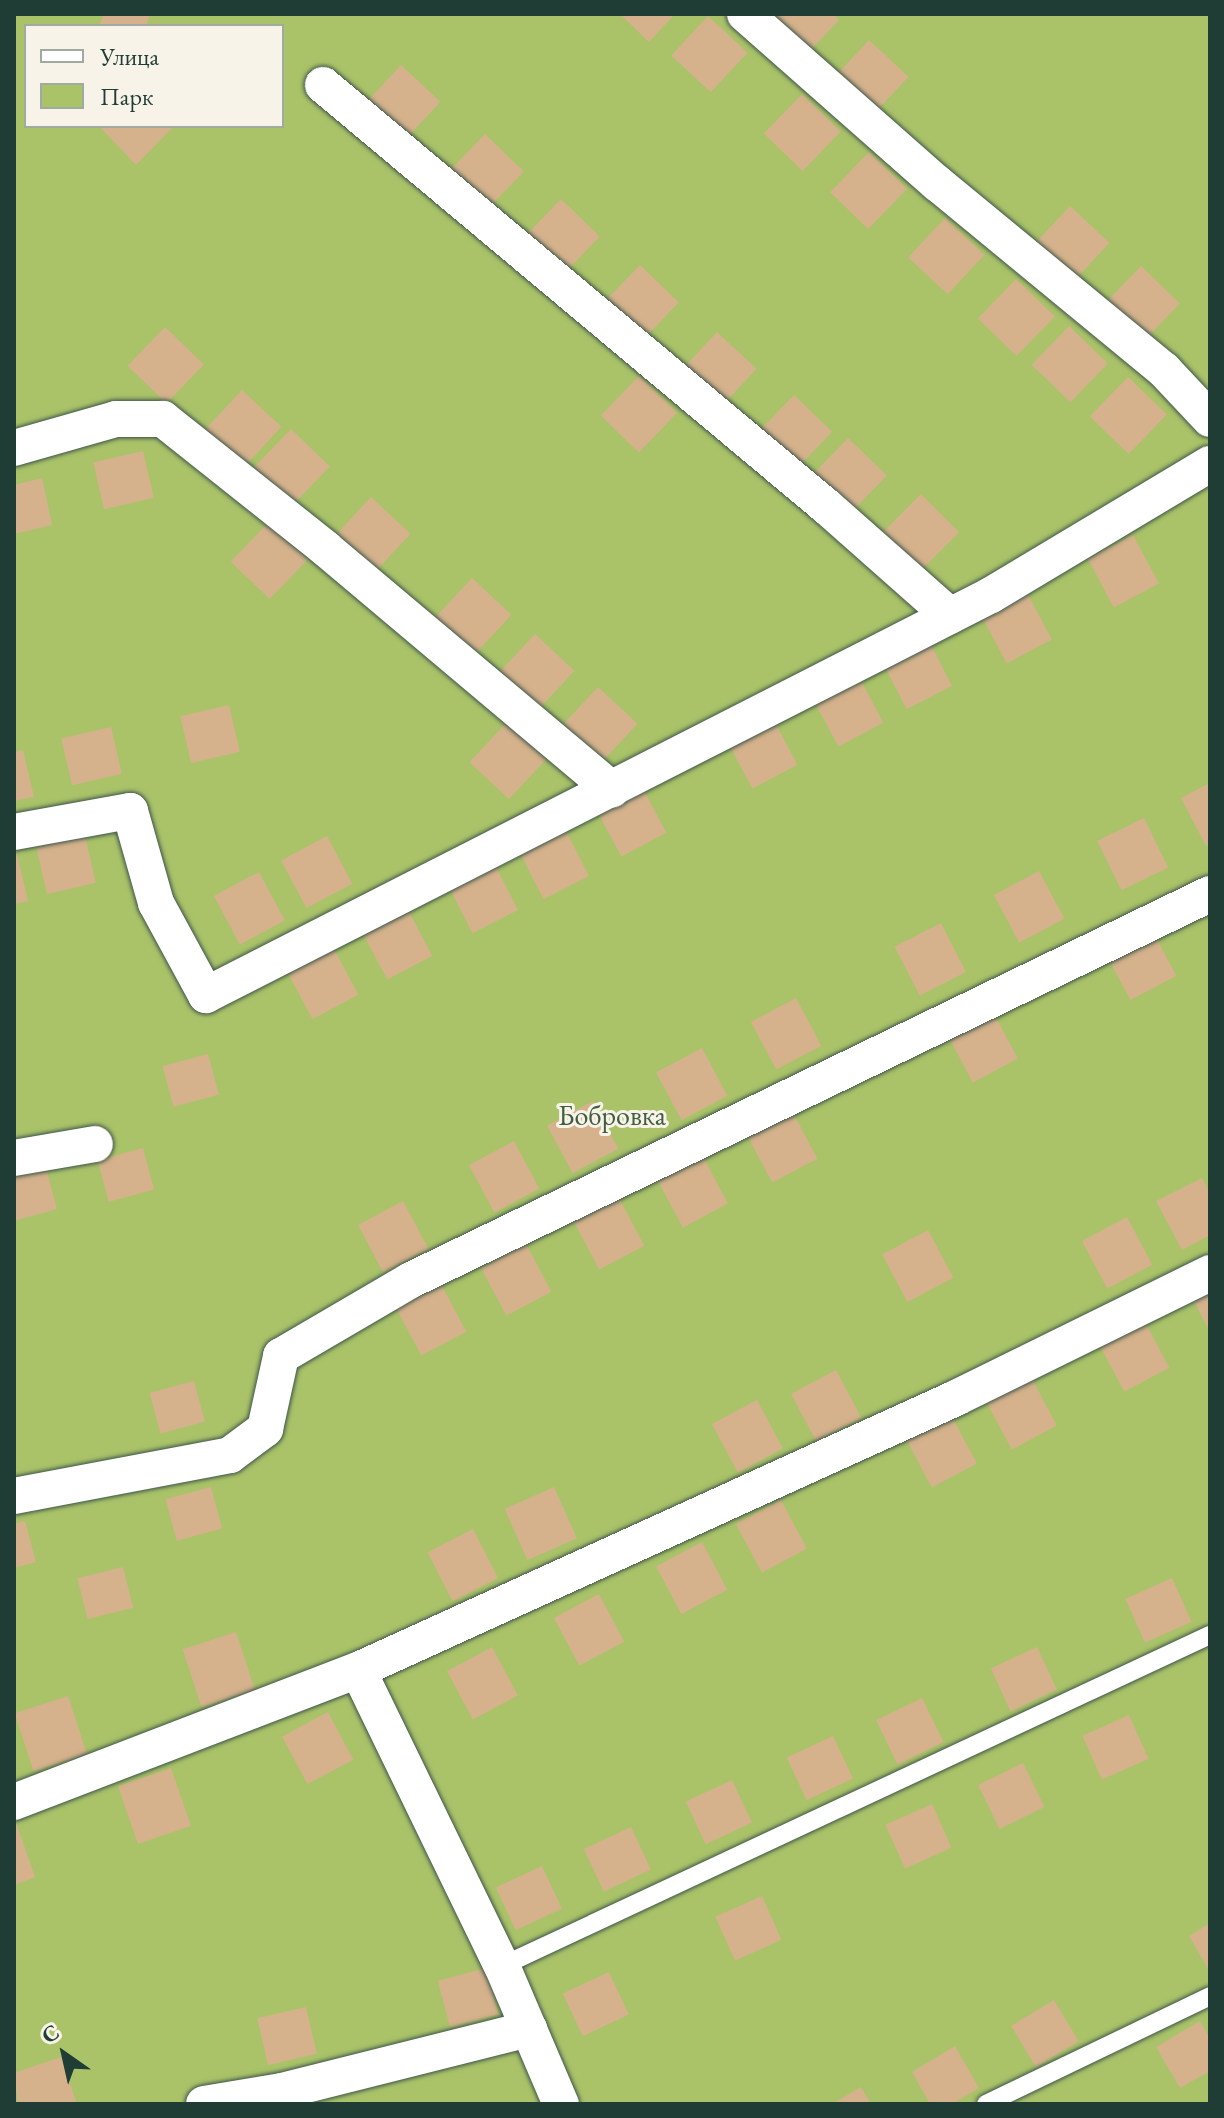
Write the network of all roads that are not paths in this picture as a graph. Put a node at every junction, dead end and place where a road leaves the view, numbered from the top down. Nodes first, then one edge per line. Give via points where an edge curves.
1 (745, 14) edge
2 (323, 85) dead end
3 (1210, 419) edge
4 (14, 448) edge
5 (1210, 464) edge
6 (950, 616) junction
7 (612, 790) junction
8 (14, 832) edge
9 (1210, 894) edge
10 (95, 1144) dead end
11 (14, 1158) edge
12 (1210, 1273) edge
13 (14, 1496) edge
14 (1210, 1635) edge
15 (358, 1670) junction
16 (14, 1802) edge
17 (502, 1966) junction
18 (1210, 1996) edge
19 (529, 2029) junction
20 (204, 2104) edge
21 (561, 2104) edge
22 (986, 2104) edge

1 - 3 street via 937,183 1164,370
2 - 6 street
4 - 7 street via 116,419 163,419
5 - 6 street
6 - 7 street
7 - 8 street via 206,995 156,903 130,811
9 - 13 street via 411,1280 281,1356 265,1429 230,1455
10 - 11 street
12 - 15 street via 956,1398
14 - 17 lane
15 - 16 street
15 - 17 street
17 - 19 street
18 - 22 lane
19 - 20 street via 282,2091
19 - 21 street

